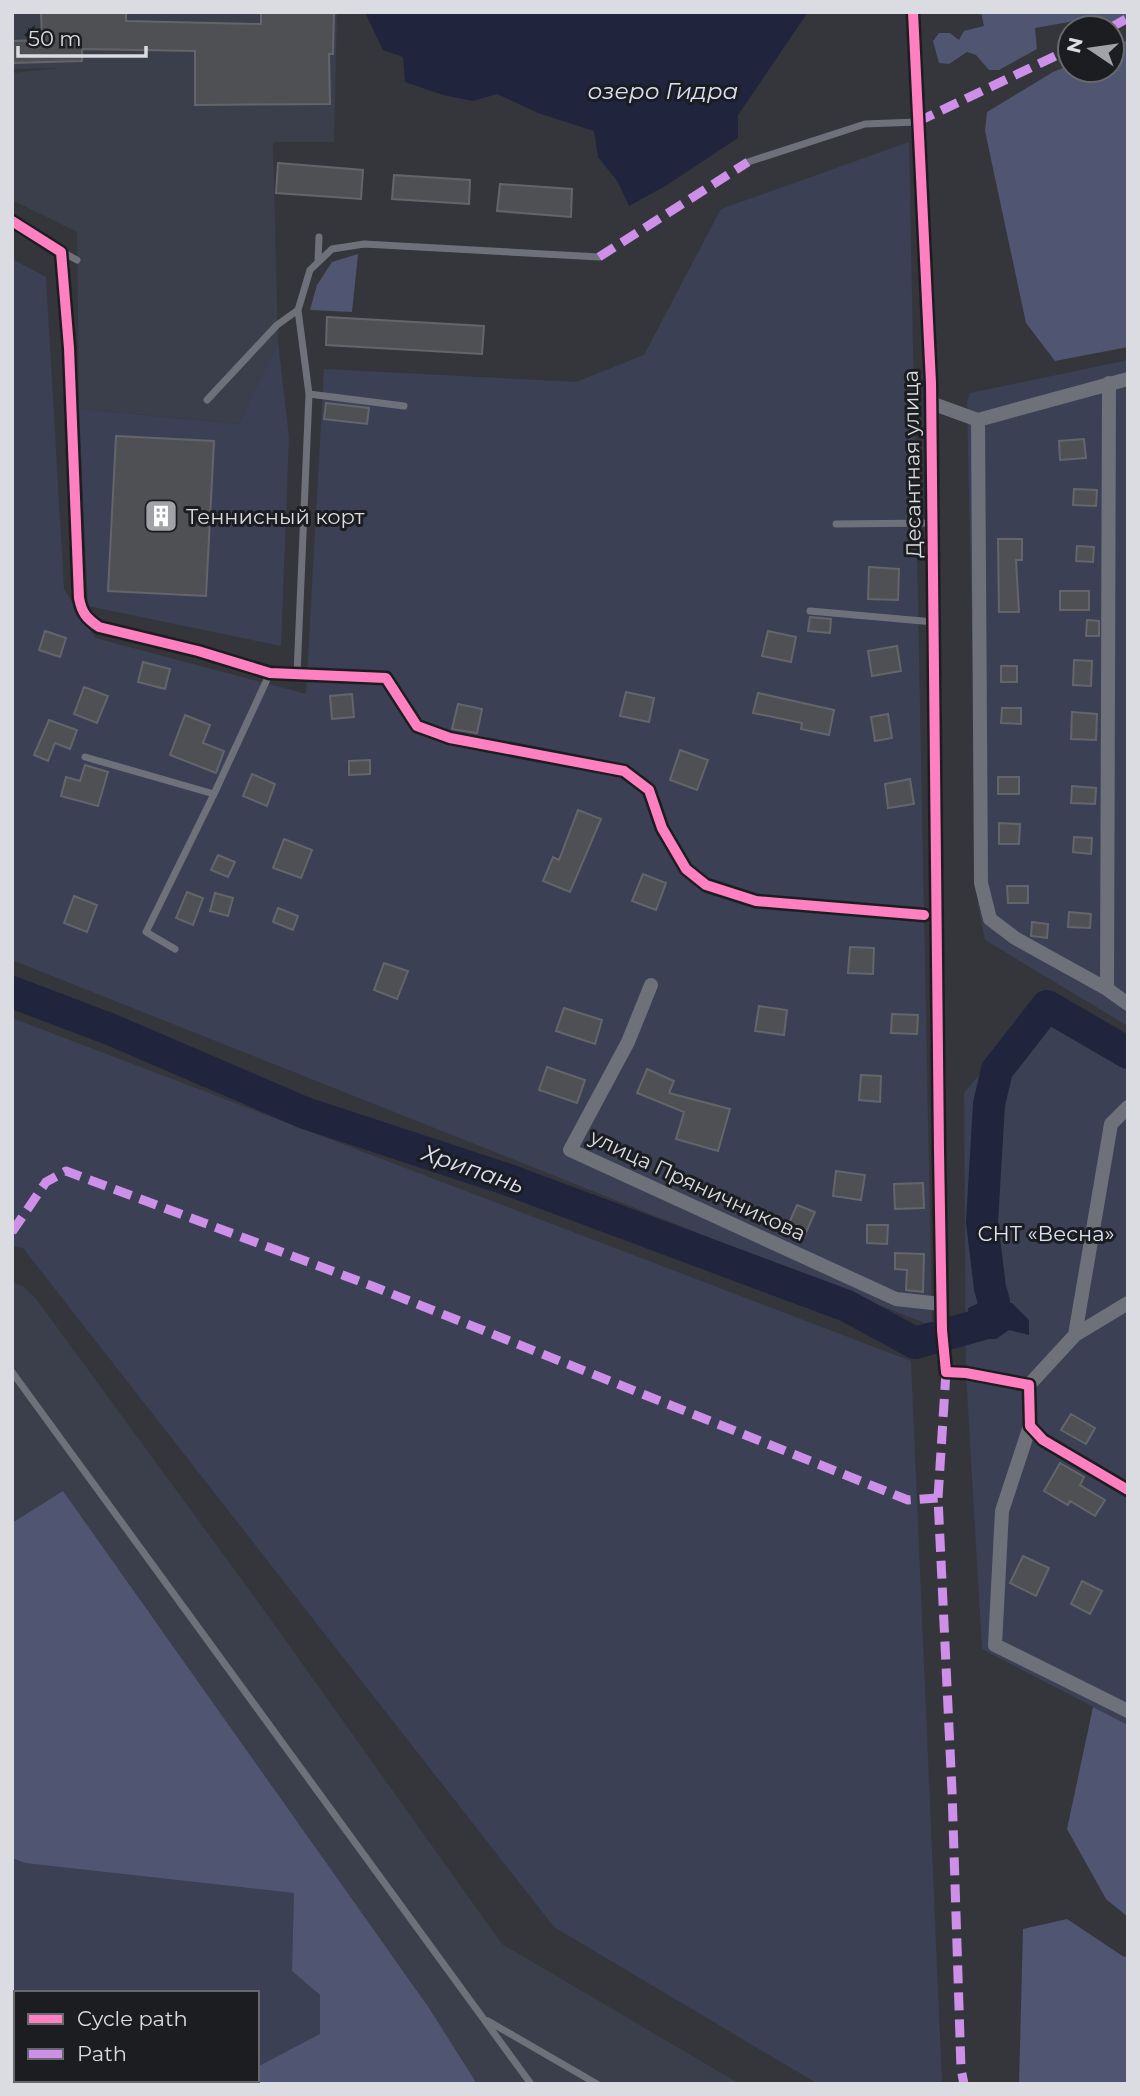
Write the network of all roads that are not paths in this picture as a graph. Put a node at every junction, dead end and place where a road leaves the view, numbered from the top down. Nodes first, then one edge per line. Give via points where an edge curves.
1 (913, 12) edge
2 (917, 122) junction
3 (748, 162) dead end
4 (12, 221) edge
5 (319, 237) dead end
6 (61, 252) junction
7 (599, 257) dead end
8 (77, 260) dead end
9 (318, 263) junction
10 (298, 310) junction
11 (1128, 379) edge
12 (1109, 383) junction
13 (309, 394) junction
14 (207, 400) dead end
15 (931, 402) junction
16 (404, 406) dead end
17 (978, 420) junction
18 (933, 523) junction
19 (836, 524) dead end
20 (810, 611) dead end
21 (934, 622) junction
22 (270, 673) junction
23 (297, 675) junction
24 (85, 757) dead end
25 (214, 794) junction
26 (931, 915) junction
27 (175, 949) dead end
28 (651, 985) dead end
29 (1107, 989) junction
30 (1128, 1004) edge
31 (1128, 1107) edge
32 (1128, 1303) edge
33 (941, 1304) junction
34 (1075, 1335) junction
35 (12, 1372) edge
36 (1029, 1385) junction
37 (1030, 1426) junction
38 (1128, 1490) edge
39 (1128, 1711) edge
40 (484, 2019) junction
41 (531, 2084) edge
42 (597, 2084) edge

1 - 2 street, Десантная улица
2 - 3 lane via 865,124
2 - 15 street, Десантная улица
4 - 6 street
5 - 9 lane
6 - 8 lane
6 - 22 street via 82,613 92,625
7 - 9 lane via 364,244 332,249
9 - 10 lane via 310,270
10 - 13 lane
10 - 14 lane
11 - 12 street
12 - 17 street
12 - 29 street
13 - 16 lane
13 - 23 lane
15 - 17 street
15 - 18 street, Десантная улица
17 - 29 street via 981,883 990,919
18 - 19 lane
18 - 21 street, Десантная улица
20 - 21 lane
21 - 26 street, Десантная улица
22 - 23 street
22 - 25 lane
23 - 26 street via 386,678 417,726 450,738 624,771 649,790 662,828 686,869 706,885 756,901
24 - 25 lane
25 - 27 lane via 146,932
26 - 33 street, Десантная улица
28 - 33 street, улица Пряничникова via 628,1042 570,1150 896,1299
29 - 30 street
31 - 34 street via 1111,1124
32 - 34 street
33 - 36 street, Десантная улица via 946,1372
34 - 36 street
35 - 40 lane
36 - 37 street
37 - 38 street via 1043,1440
37 - 39 street via 1002,1511 995,1644
40 - 41 lane
40 - 42 lane

